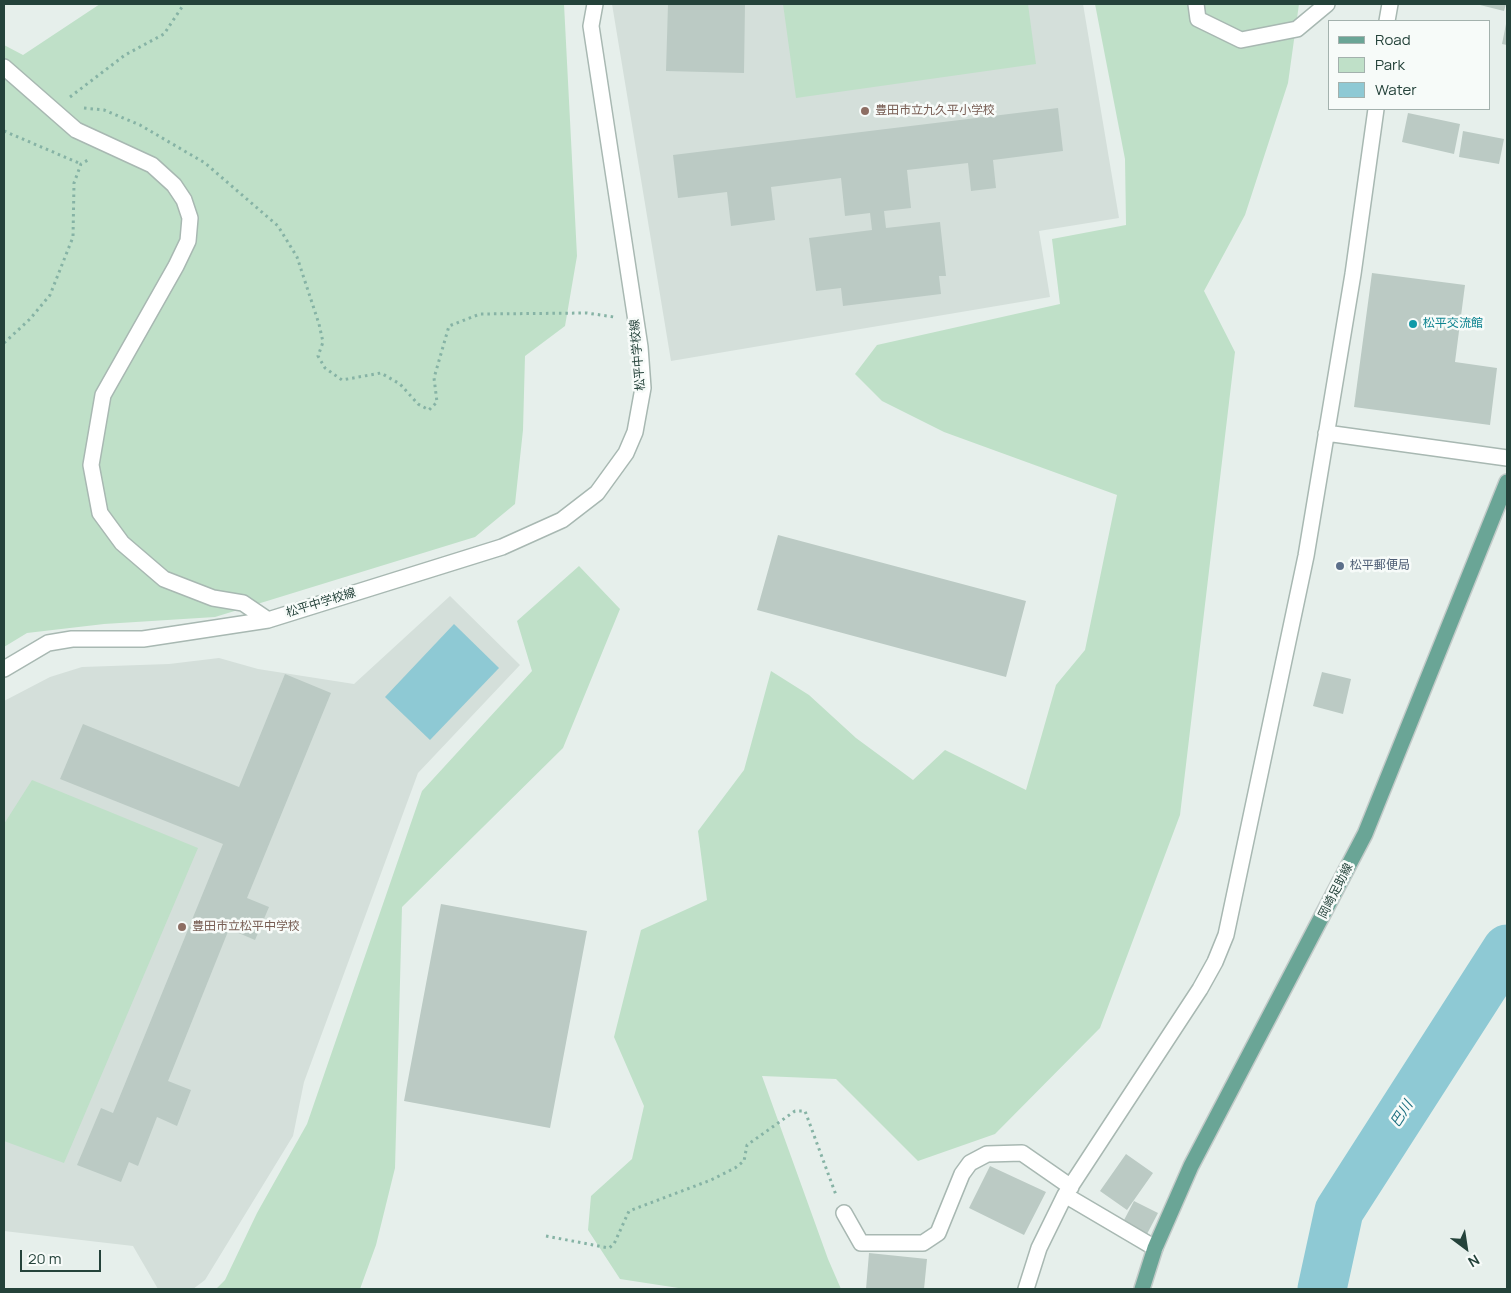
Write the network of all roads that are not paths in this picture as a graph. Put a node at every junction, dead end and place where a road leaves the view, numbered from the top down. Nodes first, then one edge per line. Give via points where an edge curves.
1 (595, 4) edge
2 (1196, 4) edge
3 (1327, 4) edge
4 (1390, 4) edge
5 (1387, 20) edge
6 (4, 67) edge
7 (1376, 110) edge
8 (1326, 433) junction
9 (1507, 458) edge
10 (1507, 482) edge
11 (268, 620) junction
12 (4, 669) edge
13 (1068, 1191) junction
14 (844, 1213) road end
15 (1155, 1248) junction
16 (1026, 1289) edge
17 (1142, 1289) edge

1 - 11 street, 松平中学校線 via 591,26 636,320 643,388 635,432 626,452 597,493 562,520 502,546
2 - 3 street via 1198,18 1241,40 1297,29
4 - 5 street
6 - 11 street via 76,130 152,165 174,184 190,218 188,241 176,266 103,395 92,465 100,513 122,543 164,579 213,598 243,603
7 - 8 street via 1354,274
8 - 9 street
8 - 13 street via 1306,556 1226,934 1200,989
10 - 15 main road, 岡崎足助線 via 1365,834 1191,1166
11 - 12 street, 松平中学校線 via 143,639 72,639 48,643
13 - 14 street via 1022,1153 987,1154 970,1163 962,1174 938,1233 923,1243 861,1244
13 - 15 street
13 - 16 street via 1038,1248
15 - 17 main road, 岡崎足助線

